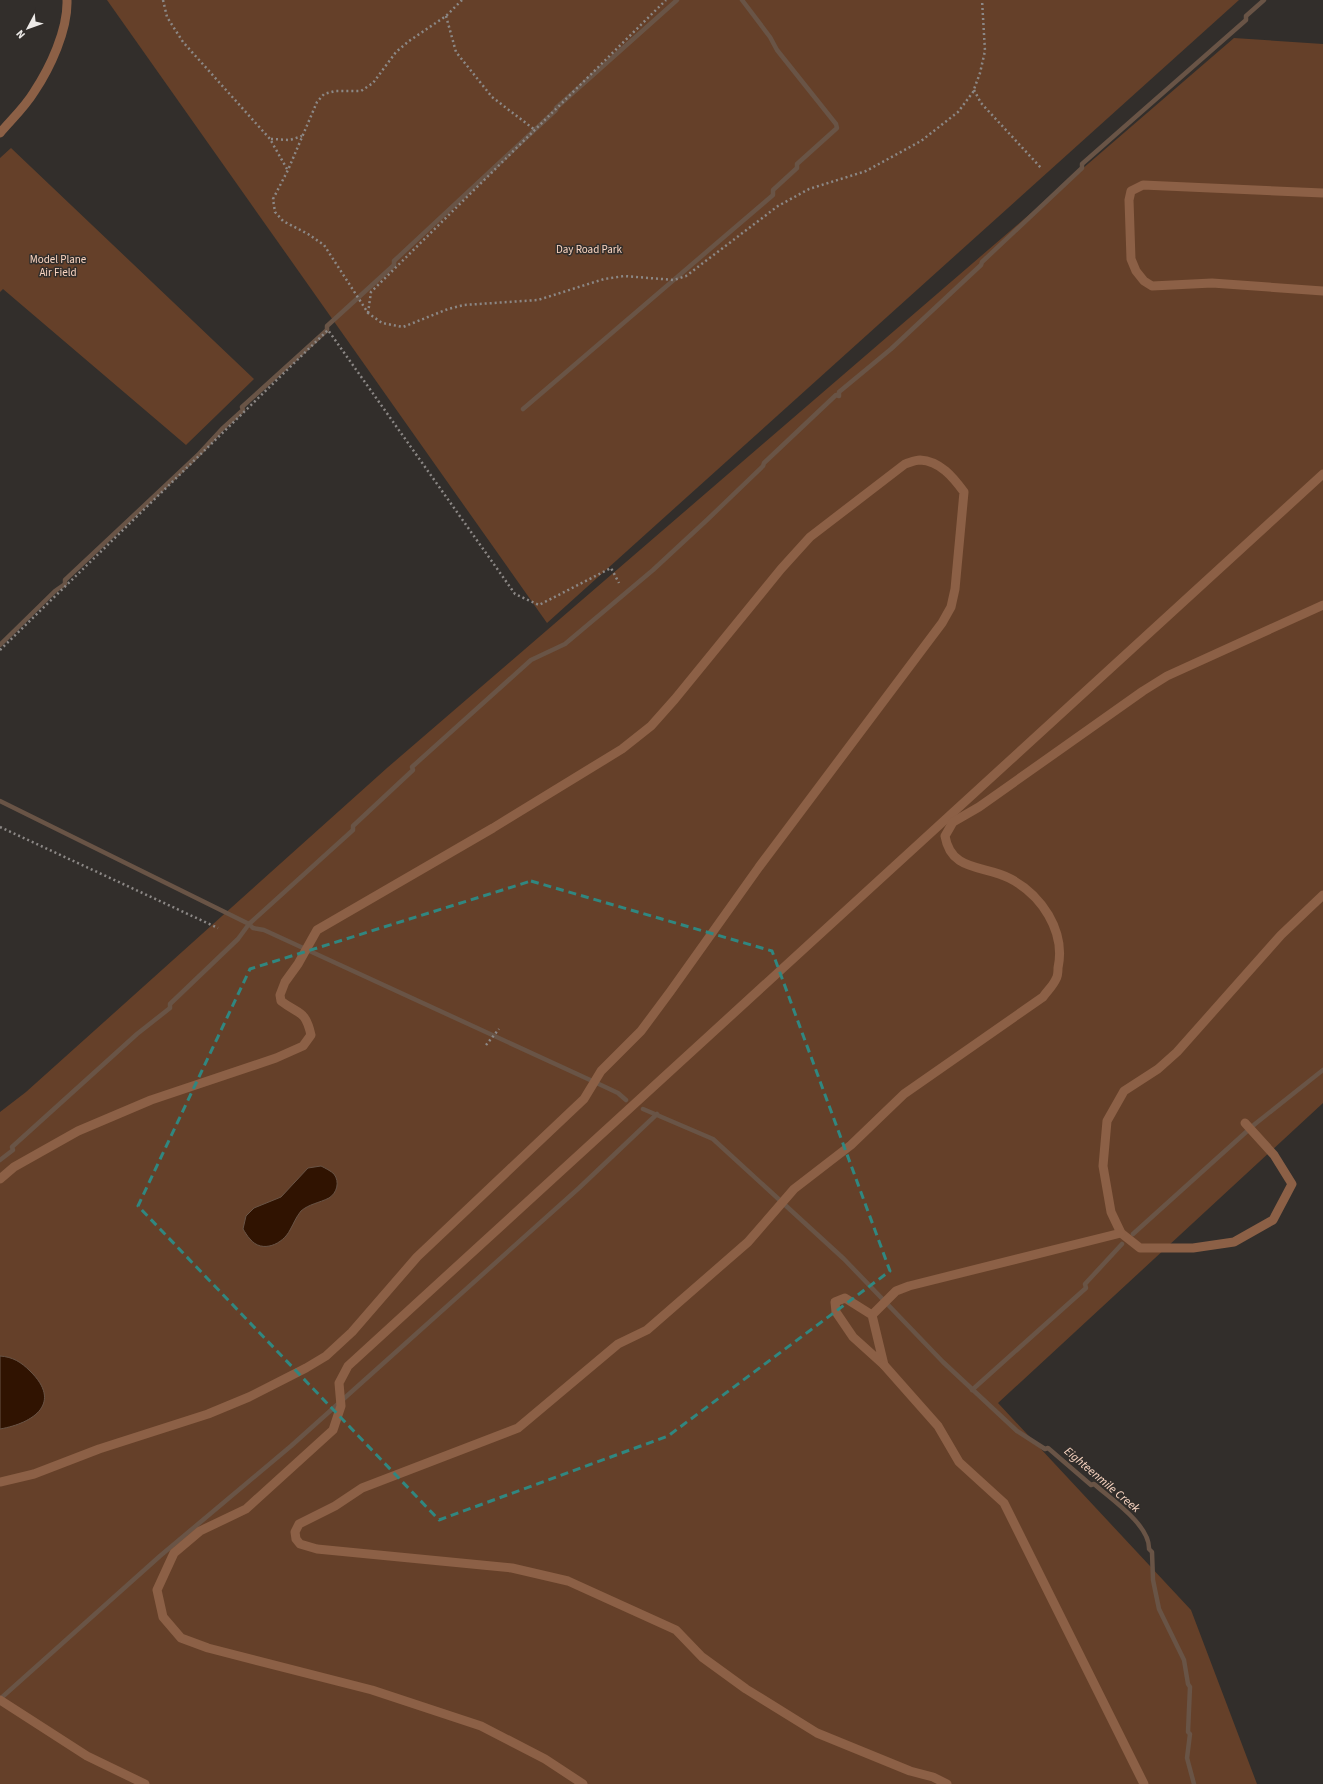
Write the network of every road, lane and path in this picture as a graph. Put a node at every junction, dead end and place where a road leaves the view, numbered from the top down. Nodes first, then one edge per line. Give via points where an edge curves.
1 (67, 0) edge
2 (163, 0) edge
3 (462, 0) edge
4 (666, 0) edge
5 (982, 0) edge
6 (446, 16) junction
7 (974, 90) junction
8 (535, 130) junction
9 (0, 133) edge
10 (302, 136) junction
11 (270, 139) junction
12 (1042, 169) dead end
13 (288, 170) junction
14 (1323, 193) edge
15 (1323, 291) edge
16 (368, 313) junction
17 (1323, 474) edge
18 (619, 583) dead end
19 (1323, 605) edge
20 (0, 650) edge
21 (0, 827) edge
22 (1323, 895) edge
23 (218, 928) dead end
24 (499, 1029) dead end
25 (486, 1045) dead end
26 (1245, 1123) dead end
27 (0, 1179) edge
28 (1120, 1233) junction
29 (875, 1313) junction
30 (884, 1365) junction
31 (0, 1482) edge
32 (0, 1700) edge
33 (145, 1784) edge
34 (583, 1784) edge
35 (947, 1784) edge
36 (1144, 1784) edge

1 - 9 lane via 68,11 55,52 34,93
2 - 11 path via 167,17 183,42
3 - 6 path
4 - 8 path
5 - 7 path via 984,51
6 - 8 path via 456,52 492,97
6 - 10 path via 396,52 373,83 361,91 335,91 324,94 317,102
7 - 12 path via 981,104
7 - 16 path via 958,112 921,141 866,171 809,189 778,206 686,276 674,280 624,276 538,300 464,305 403,327 382,324
8 - 16 path via 371,292
10 - 11 path via 290,140
10 - 13 path
11 - 13 path
13 - 16 path via 273,199 275,212 282,221 324,245
14 - 15 lane via 1143,185 1131,191 1129,200 1131,259 1136,271 1152,286 1212,283
17 - 34 lane via 348,1366 339,1383 341,1406 333,1430 246,1509 200,1532 174,1553 157,1590 163,1617 181,1638 208,1648 372,1690 480,1726 545,1759
18 - 20 path via 611,568 539,605 515,594 328,330
19 - 35 lane via 1167,676 979,807 953,822 945,836 947,847 965,864 1008,877 1028,890 1045,909 1056,933 1061,956 1056,979 1044,997 904,1094 851,1145 792,1192 748,1242 647,1330 618,1344 518,1428 362,1488 335,1506 298,1524 295,1532 300,1544 317,1548 512,1568 568,1581 676,1630 702,1657 746,1689 817,1733
21 - 23 path
22 - 28 lane via 1281,935 1177,1052 1158,1069 1124,1091 1107,1121 1103,1166 1111,1212
24 - 25 path
26 - 28 lane via 1274,1155 1292,1184 1273,1220 1234,1242 1193,1248 1140,1248
27 - 31 lane via 14,1167 78,1131 151,1100 276,1058 303,1046 310,1035 308,1020 281,1001 280,995 285,982 317,930 493,828 622,748 650,726 810,537 905,464 918,460 930,462 943,468 955,479 964,492 955,589 951,607 942,623 763,861 649,1020 599,1073 584,1099 417,1257 352,1332 326,1356 250,1397 208,1414 99,1449 34,1474
28 - 29 lane via 910,1286 896,1291
29 - 30 lane
29 - 30 lane via 845,1298 835,1302 836,1312 853,1337
30 - 36 lane via 938,1426 959,1462 1004,1503
32 - 33 lane via 87,1756

